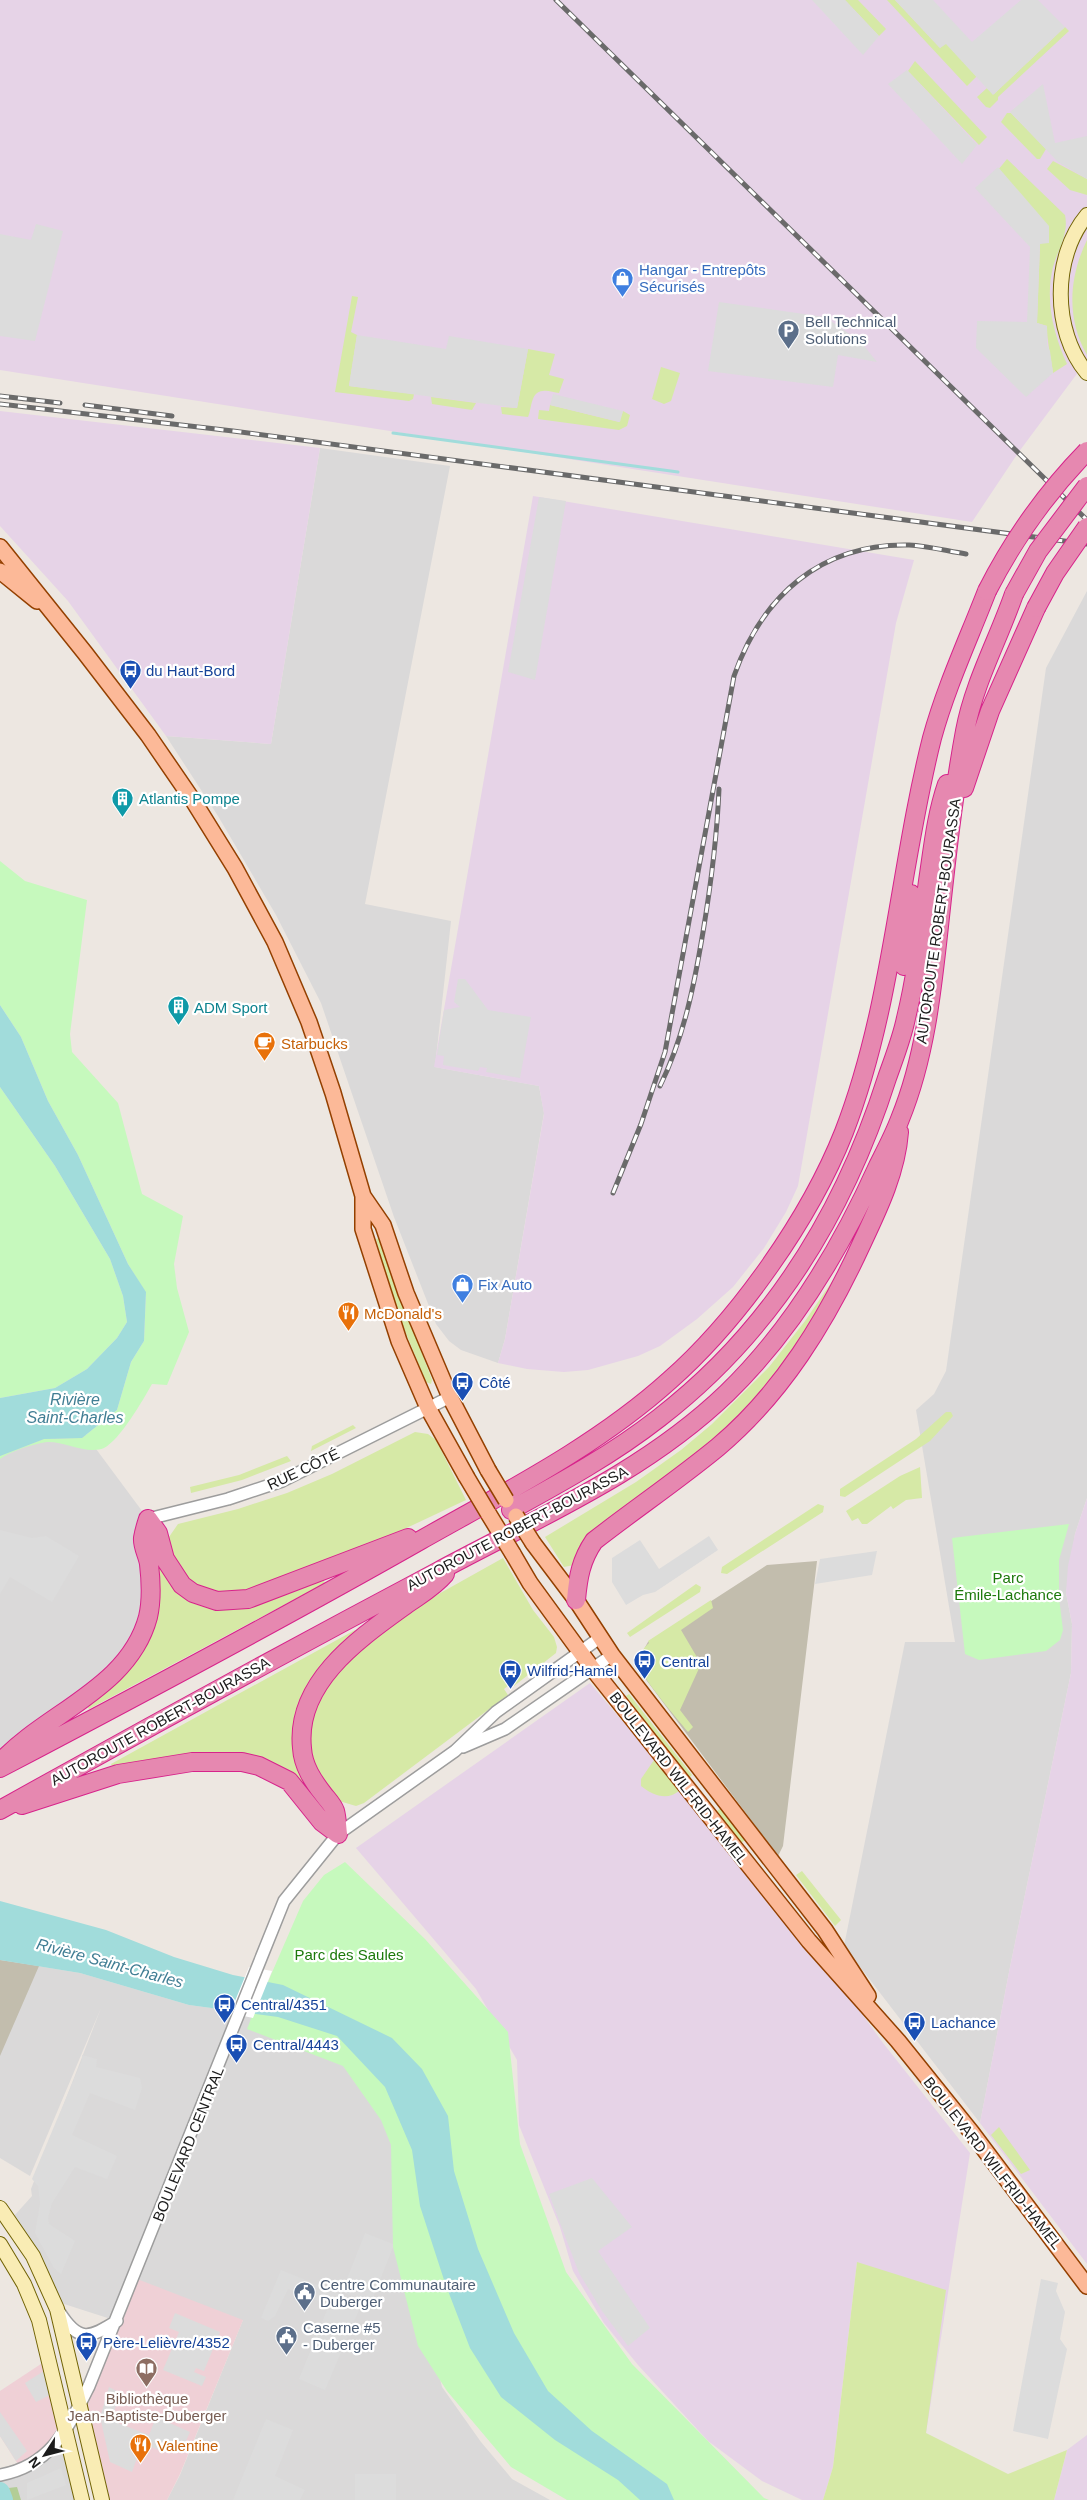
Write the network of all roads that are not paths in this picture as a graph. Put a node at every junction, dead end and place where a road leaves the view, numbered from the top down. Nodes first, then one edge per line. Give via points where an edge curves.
1 (1087, 215) edge
2 (1087, 373) edge
3 (1085, 451) edge
4 (1087, 486) edge
5 (1087, 527) edge
6 (0, 547) edge
7 (0, 571) edge
8 (55, 616) junction
9 (964, 737) junction
10 (916, 814) junction
11 (951, 816) junction
12 (885, 1086) junction
13 (900, 1119) junction
14 (363, 1196) junction
15 (450, 1397) junction
16 (428, 1408) junction
17 (518, 1506) junction
18 (148, 1519) junction
19 (455, 1521) junction
20 (455, 1562) junction
21 (576, 1600) junction
22 (601, 1637) junction
23 (579, 1651) junction
24 (612, 1654) junction
25 (592, 1668) junction
26 (455, 1751) junction
27 (0, 1763) edge
28 (0, 1768) edge
29 (0, 1810) edge
30 (338, 1834) junction
31 (898, 2041) junction
32 (0, 2208) edge
33 (0, 2244) edge
34 (1087, 2286) edge
35 (57, 2309) junction
36 (117, 2321) junction
37 (80, 2404) junction
38 (66, 2432) junction
39 (5, 2474) edge
40 (82, 2500) edge
41 (102, 2500) edge

1 - 2 main road via 1068,253 1060,301 1070,345
3 - 10 highway, AUTOROUTE ROBERT-BOURASSA, bridge via 1022,531 987,591 945,694
4 - 9 highway, AUTOROUTE ROBERT-BOURASSA, bridge via 1038,551 1014,594 983,672
5 - 11 highway, bridge via 1055,573 1036,608 990,711 970,775
6 - 8 main road, BOULEVARD WILFRID-HAMEL
7 - 8 main road, BOULEVARD WILFRID-HAMEL
8 - 14 main road, BOULEVARD WILFRID-HAMEL via 130,711 194,802 267,928 320,1053
9 - 11 highway, AUTOROUTE ROBERT-BOURASSA
9 - 12 highway via 942,799 906,1020
10 - 12 highway via 909,924
10 - 19 highway, AUTOROUTE ROBERT-BOURASSA via 873,1040 858,1093 829,1166 808,1206 732,1314 668,1382 604,1431
11 - 13 highway, AUTOROUTE ROBERT-BOURASSA via 931,1001 918,1062
12 - 17 highway via 856,1165 832,1212 781,1292 748,1334 695,1389 660,1418 592,1465
13 - 20 highway, AUTOROUTE ROBERT-BOURASSA via 864,1198 824,1270 769,1347 728,1392 680,1434 638,1463 555,1511
13 - 21 highway via 897,1156 873,1220 842,1286 802,1354 775,1389 718,1446 594,1541 584,1557
14 - 15 main road, BOULEVARD WILFRID-HAMEL via 384,1225 406,1292
14 - 16 main road, BOULEVARD WILFRID-HAMEL via 363,1229 372,1262 399,1341
15 - 16 street, RUE CÔTÉ
15 - 17 main road, BOULEVARD WILFRID-HAMEL, bridge via 488,1470
16 - 18 street, RUE CÔTÉ via 282,1481 228,1499
16 - 23 main road, BOULEVARD WILFRID-HAMEL, bridge via 530,1583
17 - 21 main road, BOULEVARD WILFRID-HAMEL, bridge via 533,1543
18 - 19 highway via 158,1533 165,1559 182,1584 206,1599 230,1602 274,1590
18 - 27 highway via 143,1539 149,1563 151,1602 142,1634 107,1678 86,1697 15,1746
19 - 28 highway, AUTOROUTE ROBERT-BOURASSA via 195,1665
20 - 29 highway, AUTOROUTE ROBERT-BOURASSA via 178,1710
20 - 30 highway via 436,1585 340,1657 311,1697 302,1724 302,1750 310,1774 335,1810
21 - 22 main road, BOULEVARD WILFRID-HAMEL
22 - 23 street, BOULEVARD CENTRAL
22 - 24 main road, BOULEVARD WILFRID-HAMEL
23 - 25 main road, BOULEVARD WILFRID-HAMEL
23 - 26 street, BOULEVARD CENTRAL via 496,1712
24 - 25 street, BOULEVARD CENTRAL
24 - 31 main road, BOULEVARD WILFRID-HAMEL via 825,1930
25 - 26 street, BOULEVARD CENTRAL via 505,1729
25 - 31 main road, BOULEVARD WILFRID-HAMEL via 809,1941
26 - 30 street, BOULEVARD CENTRAL
29 - 30 highway via 118,1774 192,1762 223,1761 259,1766 289,1781 322,1822
30 - 36 street, BOULEVARD CENTRAL via 284,1901
31 - 34 main road, BOULEVARD WILFRID-HAMEL
32 - 35 main road via 33,2256
33 - 38 main road via 24,2284 39,2320
35 - 36 street via 68,2326 84,2335 96,2335
35 - 37 main road
36 - 37 street, BOULEVARD CENTRAL
37 - 38 street, BOULEVARD CENTRAL
37 - 41 main road
38 - 39 street, BOULEVARD CENTRAL via 54,2448 22,2469
38 - 40 main road

